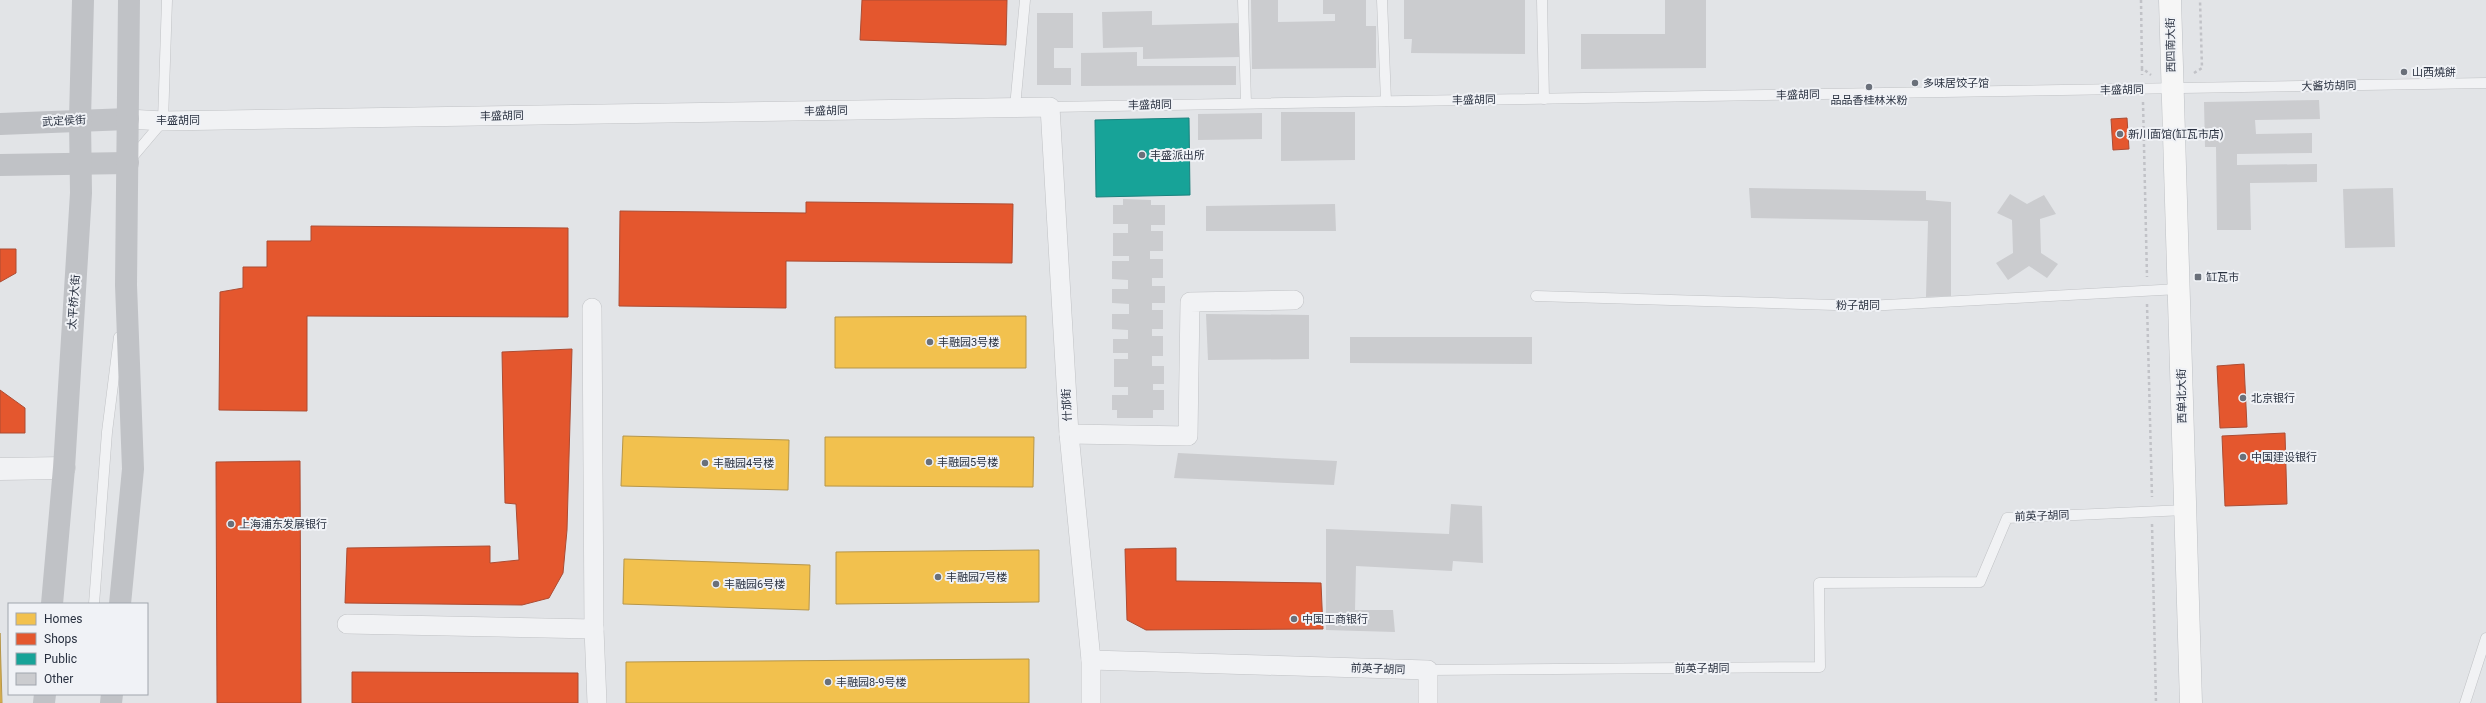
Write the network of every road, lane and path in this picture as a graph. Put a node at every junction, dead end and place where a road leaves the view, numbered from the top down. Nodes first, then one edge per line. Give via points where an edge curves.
1 (83, 0) edge
2 (129, 0) edge
3 (167, 0) edge
4 (1025, 0) edge
5 (1243, 0) edge
6 (1382, 0) edge
7 (1542, 0) edge
8 (2141, 0) edge
9 (2170, 0) edge
10 (2200, 0) edge
11 (2142, 68) junction
12 (2486, 83) edge
13 (2172, 89) junction
14 (2142, 90) junction
15 (1544, 99) junction
16 (1386, 101) junction
17 (1246, 103) junction
18 (1016, 107) junction
19 (1050, 107) junction
20 (128, 119) junction
21 (80, 120) junction
22 (163, 121) junction
23 (0, 124) edge
24 (81, 163) junction
25 (128, 163) junction
26 (0, 165) edge
27 (126, 285) junction
28 (2179, 290) junction
29 (2147, 291) junction
30 (1536, 296) dead end
31 (1294, 300) dead end
32 (592, 308) dead end
33 (1069, 434) junction
34 (64, 468) junction
35 (0, 469) edge
36 (2185, 510) junction
37 (2152, 512) junction
38 (52, 603) edge
39 (94, 603) edge
40 (120, 603) edge
41 (347, 624) dead end
42 (594, 629) junction
43 (2486, 638) edge
44 (1091, 660) junction
45 (1428, 670) junction
46 (597, 703) edge
47 (1091, 703) edge
48 (1428, 703) edge
49 (2156, 703) edge
50 (2191, 703) edge
51 (2466, 703) edge

1 - 21 main road, 太平桥大街
2 - 20 main road
3 - 22 lane
4 - 18 lane
5 - 17 lane
6 - 16 lane
7 - 15 lane
8 - 11 path
9 - 13 main road, 西四南大街
10 - 13 path via 2202,68
11 - 13 path
11 - 14 path
12 - 13 lane, 大酱坊胡同
13 - 14 lane, 丰盛胡同
13 - 28 main road, 西单北大街
14 - 15 lane, 丰盛胡同
14 - 29 path
15 - 16 lane, 丰盛胡同
16 - 17 lane, 丰盛胡同
17 - 19 lane, 丰盛胡同
18 - 19 street, 丰盛胡同
18 - 22 street, 丰盛胡同
19 - 33 street, 什邡街
20 - 21 main road, 武定侯街
20 - 22 street, 丰盛胡同
20 - 25 main road
21 - 23 main road, 武定侯街
21 - 24 main road, 太平桥大街
22 - 25 lane
24 - 25 main road
24 - 26 main road
24 - 34 main road, 太平桥大街
25 - 27 main road
27 - 39 lane via 107,432
27 - 40 main road via 133,469
28 - 29 lane, 粉子胡同
28 - 36 main road, 西单北大街
29 - 30 lane, 粉子胡同 via 1867,306
29 - 37 path
31 - 33 street via 1190,302 1188,436
32 - 42 street
33 - 44 street, 什邡街
34 - 35 street
34 - 38 main road, 太平桥大街
36 - 37 lane, 前英子胡同
36 - 50 main road, 西单北大街
37 - 45 lane, 前英子胡同 via 2006,518 1980,582 1819,583 1820,667
37 - 49 path
41 - 42 street
42 - 46 street
43 - 51 lane
44 - 45 street, 前英子胡同
44 - 47 street, 什邡街
45 - 48 street

